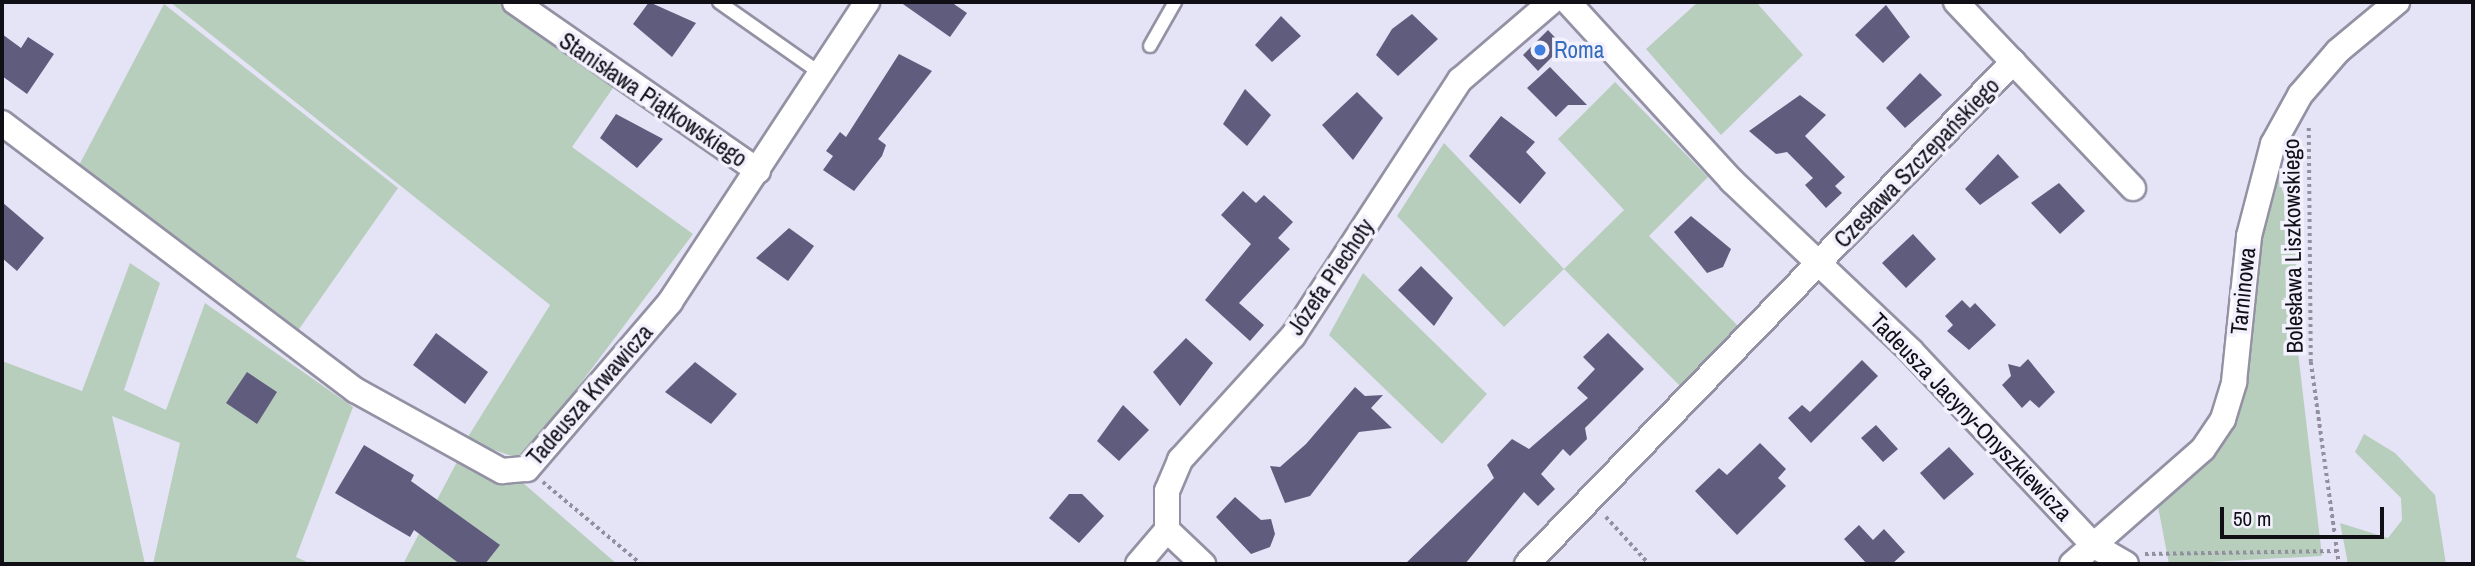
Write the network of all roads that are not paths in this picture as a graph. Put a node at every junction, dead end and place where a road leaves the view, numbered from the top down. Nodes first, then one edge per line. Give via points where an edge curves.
1 (515, 2) edge
2 (719, 2) edge
3 (867, 2) edge
4 (1175, 2) edge
5 (1551, 2) edge
6 (1568, 2) edge
7 (1956, 2) edge
8 (2397, 2) edge
9 (1150, 46) dead end
10 (2013, 62) junction
11 (820, 73) junction
12 (2, 123) edge
13 (758, 171) junction
14 (2133, 188) dead end
15 (1821, 264) junction
16 (1167, 530) junction
17 (2093, 545) junction
18 (2122, 560) edge
19 (1138, 564) edge
20 (1203, 564) edge
21 (1527, 564) edge
22 (2072, 564) edge

1 - 13 street, Stanisława Piątkowskiego
2 - 11 lane
3 - 11 street, Tadeusza Krwawicza
4 - 9 lane
5 - 16 street, Józefa Piechoty via 1460,80 1293,336 1180,460 1167,491
6 - 15 street, Tadeusza Jacyny-Onyszkiewicza via 1732,181
7 - 10 street, Czesława Szczepańskiego
8 - 17 street, Tarninowa via 2338,51 2300,95 2260,179 2234,382 2223,419 2203,449
10 - 14 street, Czesława Szczepańskiego
10 - 15 street, Czesława Szczepańskiego
11 - 13 street, Tadeusza Krwawicza
12 - 13 street, Tadeusza Krwawicza via 355,390 502,471 527,469 670,302
15 - 17 street, Tadeusza Jacyny-Onyszkiewicza
15 - 21 street
16 - 19 street
16 - 20 street
17 - 18 street, Tadeusza Jacyny-Onyszkiewicza
17 - 22 street, Tarninowa

